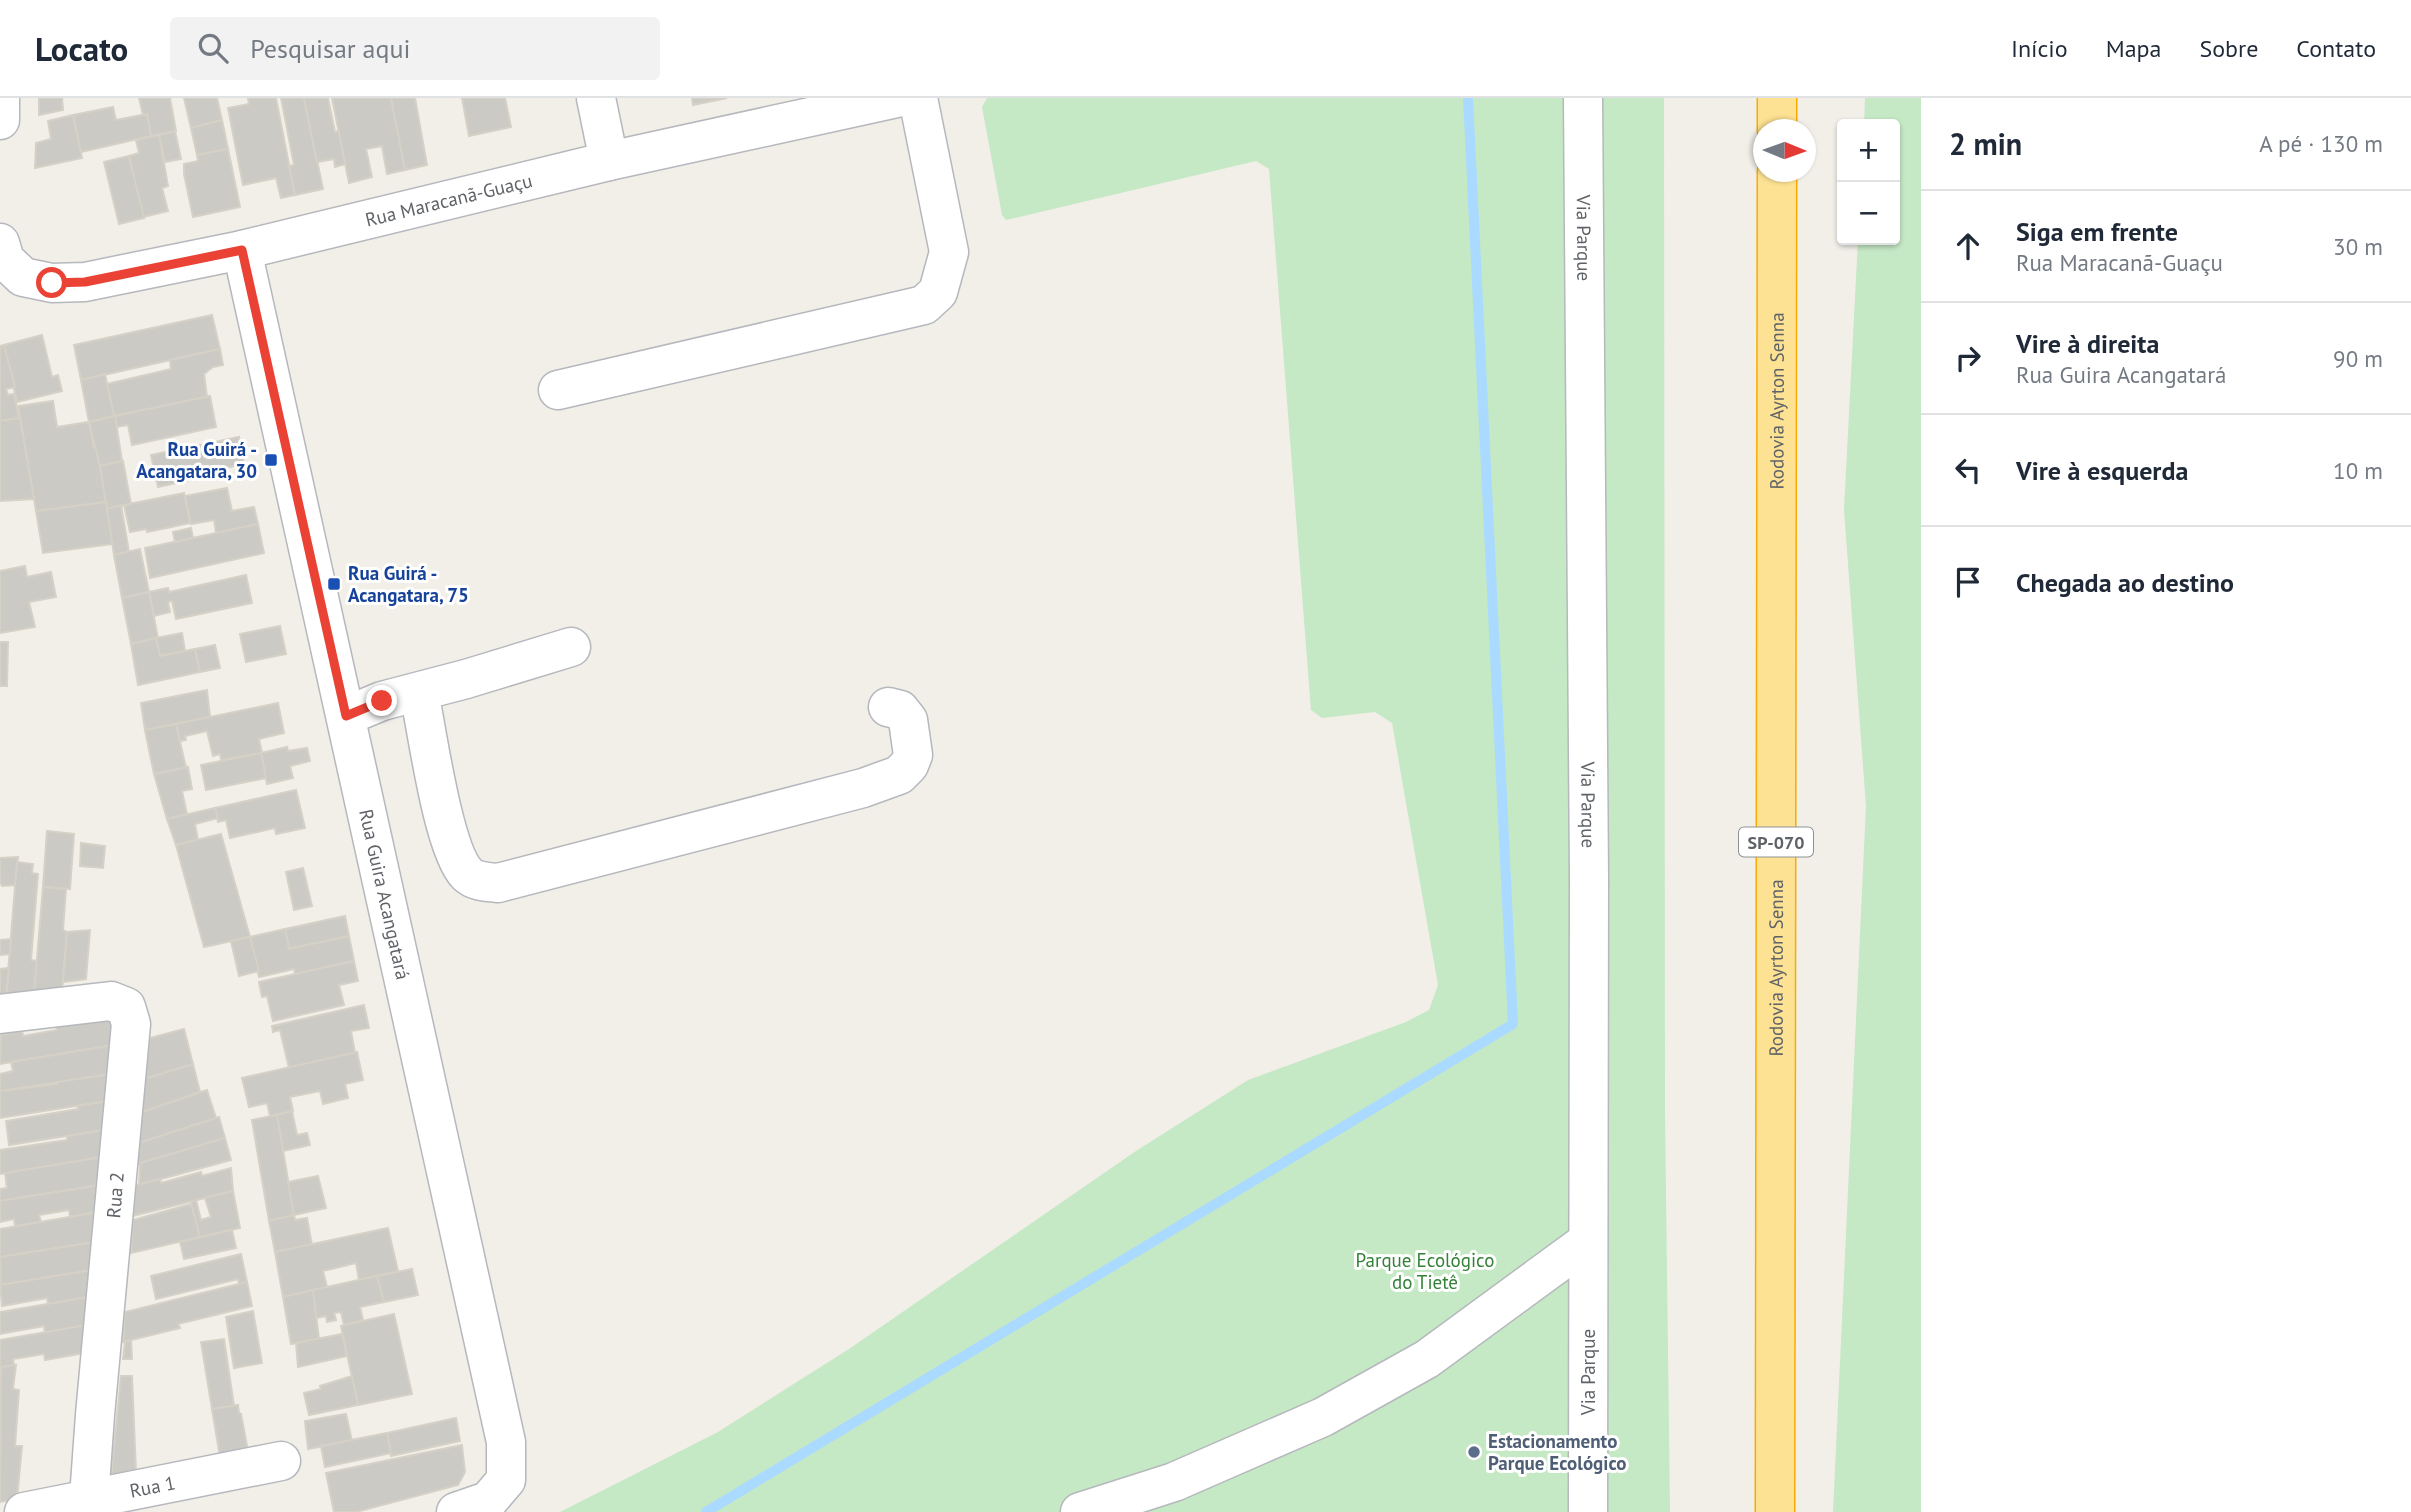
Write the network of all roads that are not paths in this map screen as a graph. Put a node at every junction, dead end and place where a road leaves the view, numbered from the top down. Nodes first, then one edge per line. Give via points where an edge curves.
1 (0, 98) edge
2 (596, 98) edge
3 (897, 98) edge
4 (918, 98) edge
5 (1583, 98) edge
6 (1777, 98) edge
7 (1777, 119) edge
8 (0, 120) edge
9 (610, 161) junction
10 (1777, 182) edge
11 (242, 250) junction
12 (3, 252) edge
13 (558, 390) dead end
14 (571, 647) dead end
15 (419, 692) junction
16 (888, 707) dead end
17 (346, 716) junction
18 (0, 1014) edge
19 (1588, 1241) junction
20 (281, 1461) dead end
21 (88, 1505) edge
22 (24, 1512) edge
23 (456, 1512) edge
24 (1080, 1512) edge
25 (1588, 1512) edge
26 (1775, 1512) edge

1 - 8 street
2 - 9 street
3 - 9 street, Rua Maracanã-Guaçu
4 - 13 street via 949,252 938,292 924,304
5 - 19 street, Via Parque
6 - 7 highway
9 - 11 street, Rua Maracanã-Guaçu
10 - 26 highway, Rodovia Ayrton Senna / SP-070
11 - 12 street, Rua Maracanã-Guaçu via 85,282 52,283 23,277
11 - 17 street, Rua Guira Acangatará
14 - 15 street
15 - 16 street via 457,859 468,876 498,883 900,775 913,755 908,720 900,710
15 - 17 street
17 - 23 street, Rua Guira Acangatará via 506,1442 506,1480 488,1502
18 - 21 street, Rua 2 via 111,1001 126,1007 131,1024
19 - 24 street via 1427,1359 1322,1417 1174,1482
19 - 25 street, Via Parque
20 - 21 street, Rua 1
21 - 22 street, Rua 1

